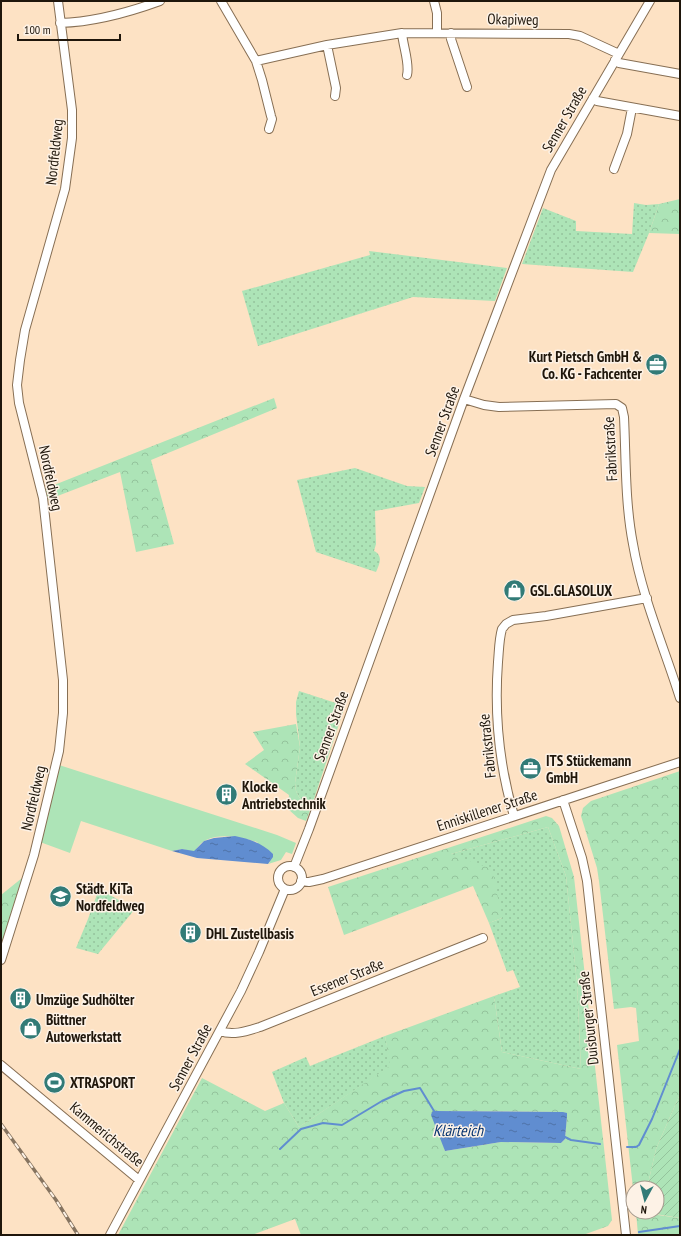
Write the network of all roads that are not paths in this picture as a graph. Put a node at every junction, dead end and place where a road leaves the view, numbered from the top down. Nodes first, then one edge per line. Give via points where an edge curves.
1 (58, 1) edge
2 (160, 1) edge
3 (221, 1) edge
4 (434, 1) edge
5 (650, 1) edge
6 (60, 23) junction
7 (437, 32) junction
8 (451, 32) junction
9 (402, 33) junction
10 (327, 45) junction
11 (617, 57) junction
12 (256, 61) junction
13 (680, 74) edge
14 (406, 75) dead end
15 (467, 88) dead end
16 (335, 96) dead end
17 (593, 98) junction
18 (632, 108) junction
19 (680, 116) edge
20 (269, 129) dead end
21 (614, 169) dead end
22 (464, 399) junction
23 (646, 598) junction
24 (680, 698) edge
25 (680, 762) edge
26 (563, 800) junction
27 (514, 816) junction
28 (294, 867) junction
29 (301, 881) junction
30 (285, 889) junction
31 (484, 938) dead end
32 (1, 960) edge
33 (220, 1031) junction
34 (1, 1065) edge
35 (139, 1180) junction
36 (110, 1235) edge
37 (626, 1235) edge

1 - 6 street, Nordfeldweg
2 - 6 street via 110,17
3 - 12 street
4 - 7 street
5 - 11 street, Senner Straße
6 - 32 street, Nordfeldweg via 72,110 72,138 65,189 28,319 17,385 19,403 43,498 63,680 63,713 59,752 34,855
7 - 8 street, Okapiweg
7 - 9 street, Okapiweg
8 - 11 street, Okapiweg via 574,35 591,40
8 - 15 street
9 - 10 street, Okapiweg
9 - 14 street via 408,69
10 - 12 street, Okapiweg
10 - 16 street via 336,88
11 - 13 street, Okapiweg via 619,62
11 - 17 street, Senner Straße
12 - 20 street via 272,120
17 - 18 street
17 - 22 street, Senner Straße via 551,170
18 - 19 street
18 - 21 street via 627,134
22 - 23 street, Fabrikstraße via 484,406 499,407 616,404 622,408 631,534
22 - 28 street, Senner Straße
23 - 24 street, Fabrikstraße
23 - 27 street, Fabrikstraße via 513,620 502,629 497,684 498,739
25 - 26 street, Enniskillener Straße
26 - 27 street, Enniskillener Straße
26 - 37 street, Duisburger Straße via 587,881
27 - 29 street, Enniskillener Straße via 323,879
28 - 29 street via 300,872
28 - 30 street via 284,867 278,875 280,885
29 - 30 street via 292,890
30 - 33 street, Senner Straße via 257,957
31 - 33 street, Essener Straße via 260,1027 236,1033
33 - 35 street, Senner Straße
34 - 35 street, Kammerichstraße
35 - 36 street, Senner Straße

